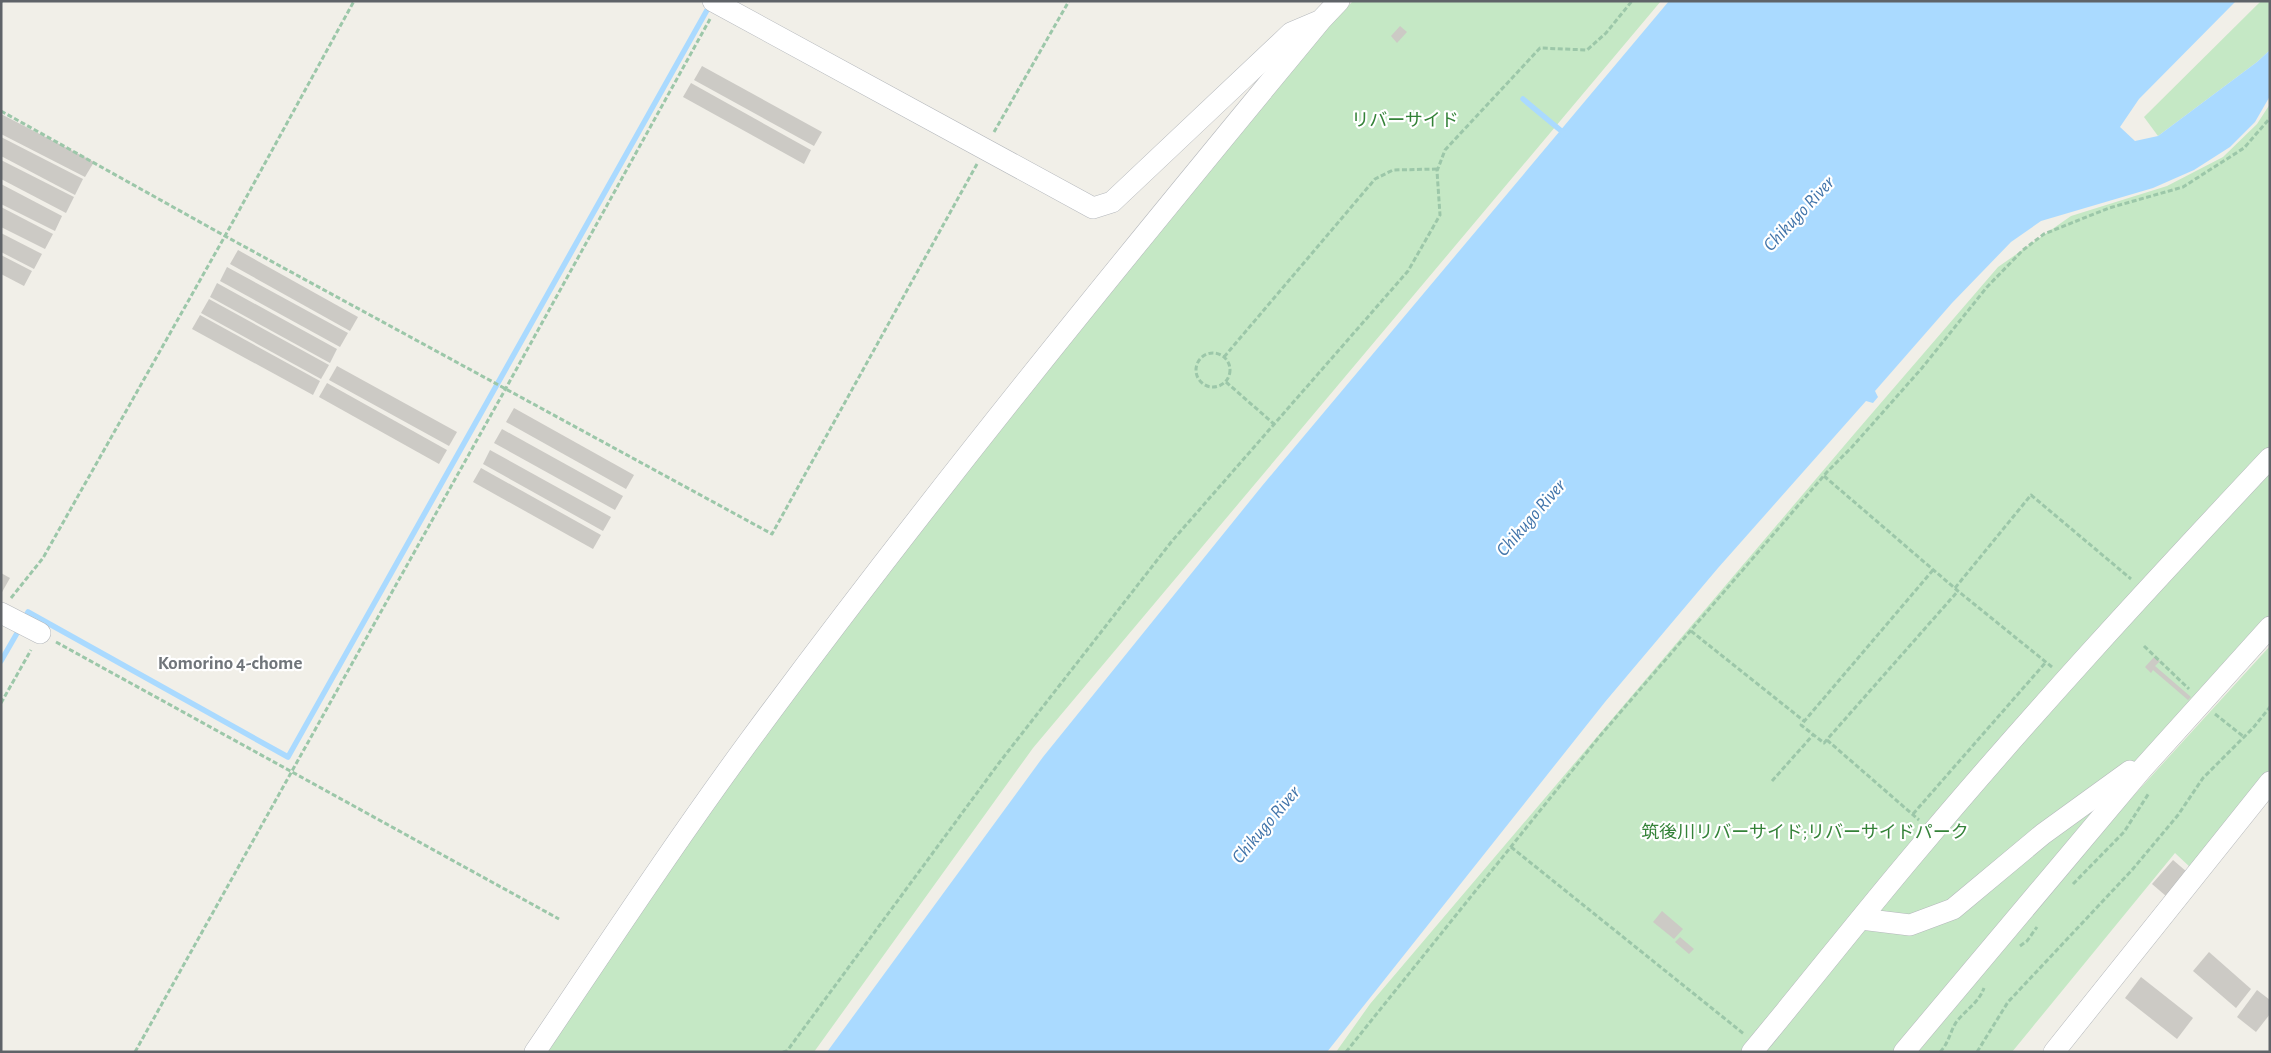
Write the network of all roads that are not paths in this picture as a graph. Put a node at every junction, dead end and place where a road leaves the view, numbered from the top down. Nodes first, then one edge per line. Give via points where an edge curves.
1 (1339, 1) edge
2 (715, 3) edge
3 (1321, 20) junction
4 (2270, 458) edge
5 (4, 608) edge
6 (2270, 627) edge
7 (40, 633) road end
8 (2160, 749) junction
9 (2270, 782) edge
10 (1861, 920) junction
11 (1755, 1048) edge
12 (535, 1052) edge
13 (1904, 1052) edge
14 (2054, 1052) edge

1 - 3 street
2 - 3 street via 1093,208 1112,202 1291,33
3 - 12 street via 955,471 750,740
4 - 10 street via 2066,678
5 - 7 street
6 - 8 street
8 - 10 street via 2043,834 1952,909 1910,925
8 - 13 street
9 - 14 street
10 - 11 street

